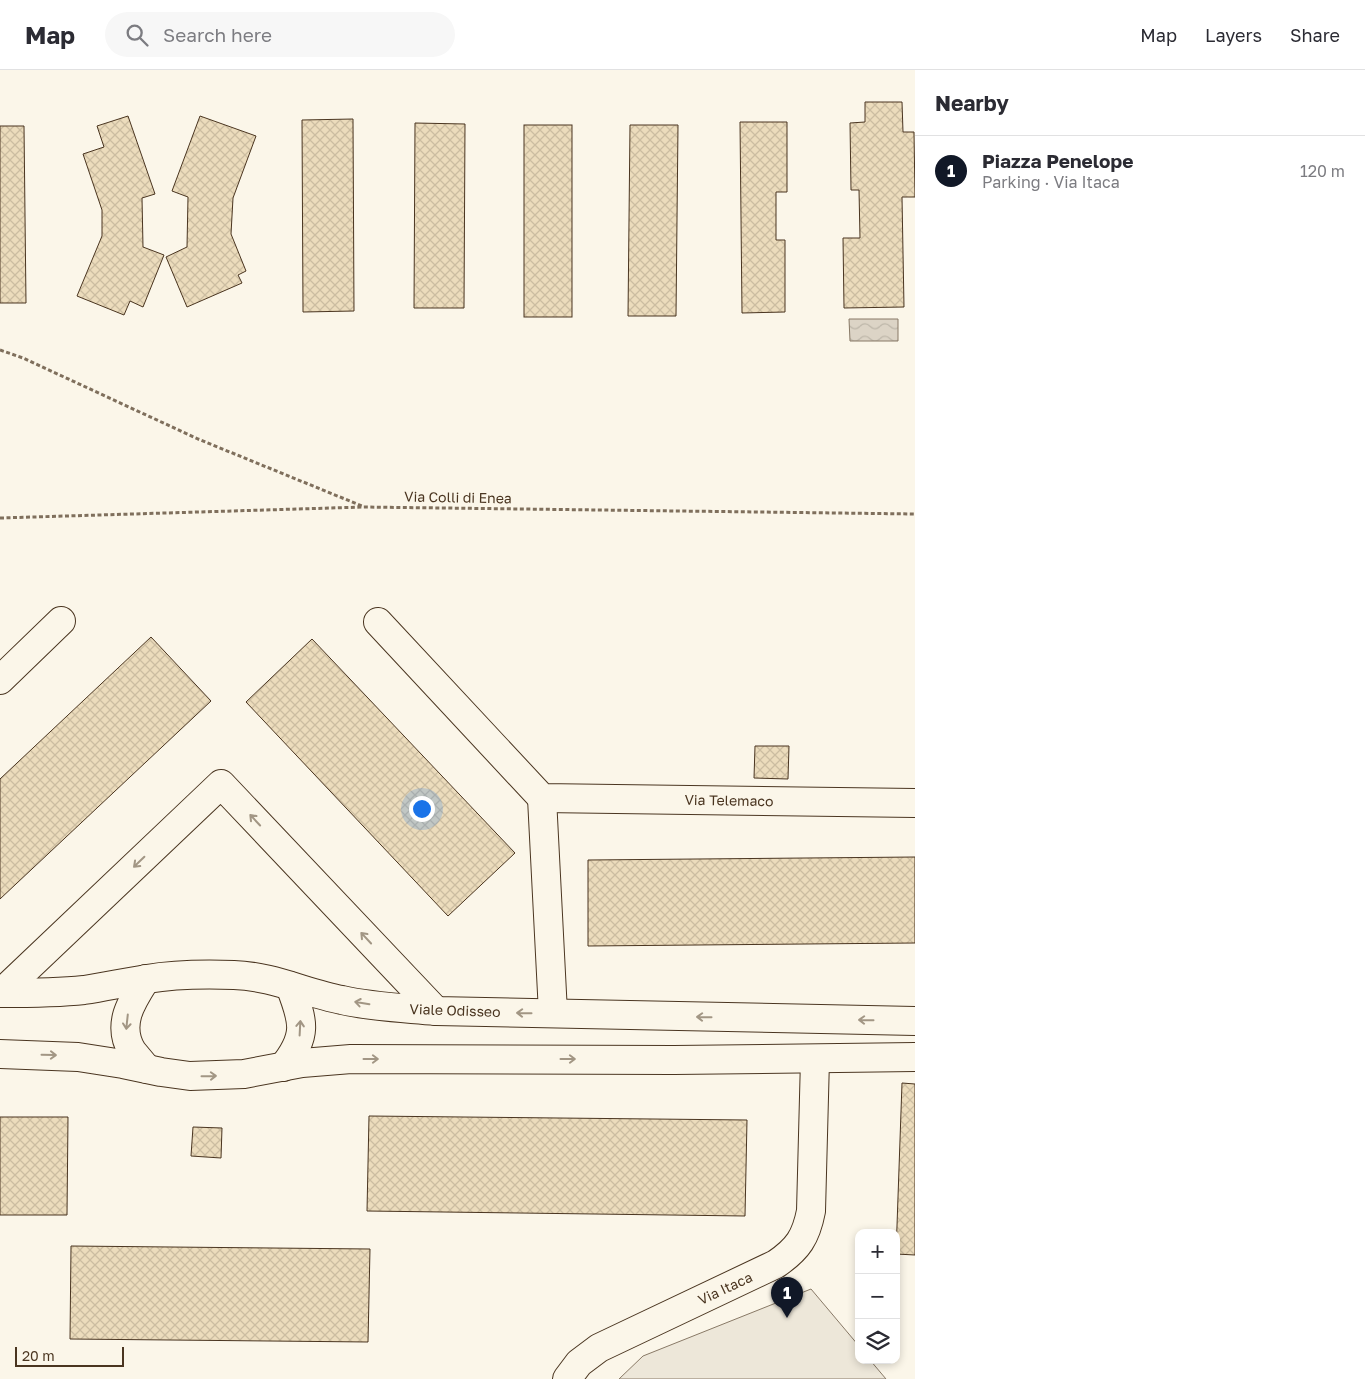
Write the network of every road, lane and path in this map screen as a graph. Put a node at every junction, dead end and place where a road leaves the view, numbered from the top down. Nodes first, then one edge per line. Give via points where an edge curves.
1 (0, 350) edge
2 (364, 507) junction
3 (915, 514) edge
4 (0, 518) edge
5 (61, 621) dead end
6 (378, 622) dead end
7 (0, 680) edge
8 (542, 798) junction
9 (915, 803) edge
10 (146, 979) junction
11 (290, 986) junction
12 (0, 993) edge
13 (436, 1011) junction
14 (553, 1013) junction
15 (915, 1021) edge
16 (0, 1054) edge
17 (915, 1057) edge
18 (815, 1059) junction
19 (283, 1068) junction
20 (147, 1069) junction
21 (567, 1379) edge

1 - 2 path via 198,439
2 - 3 path, Via Colli di Enea
2 - 4 path, Via Colli di Enea
5 - 7 street
6 - 8 street
8 - 9 street, Via Telemaco
8 - 14 street
10 - 11 street, Viale Odisseo via 236,975
10 - 12 street, Viale Odisseo via 100,988
10 -> 20 street via 129,1009 125,1024 126,1038
13 -> 11 street, Viale Odisseo via 341,1000
19 -> 11 street via 299,1043 302,1029 301,1016
13 -> 12 street via 221,784
14 -> 13 street, Viale Odisseo
15 -> 14 street, Viale Odisseo
16 -> 20 street via 78,1057
17 - 18 street
19 -> 18 street via 351,1059
18 - 21 street, Via Itaca via 812,1211 797,1248 776,1264 607,1343 586,1356
20 -> 19 street via 205,1076

